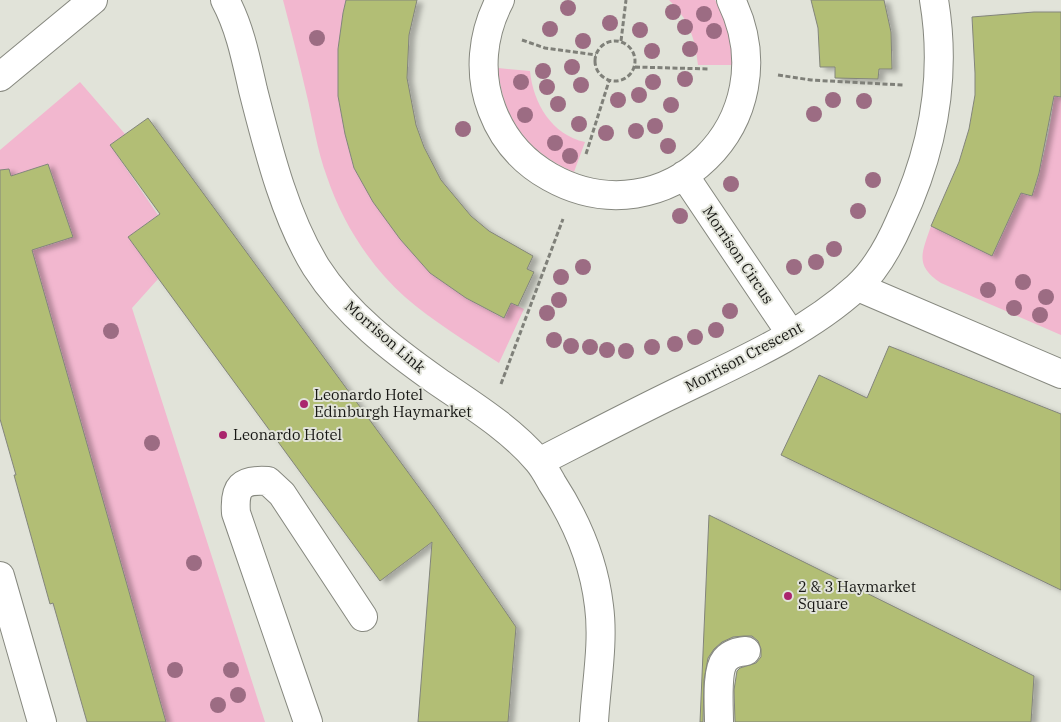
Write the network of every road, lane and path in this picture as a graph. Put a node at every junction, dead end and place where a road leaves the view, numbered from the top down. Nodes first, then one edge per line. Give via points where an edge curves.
1 (93, 0) edge
2 (225, 0) edge
3 (500, 0) edge
4 (626, 0) edge
5 (731, 0) edge
6 (934, 0) edge
7 (488, 29) junction
8 (621, 41) junction
9 (596, 55) junction
10 (635, 67) junction
11 (747, 70) junction
12 (0, 77) edge
13 (609, 81) junction
14 (938, 86) junction
15 (584, 159) dead end
16 (684, 175) junction
17 (566, 210) dead end
18 (858, 287) junction
19 (791, 334) junction
20 (1061, 374) edge
21 (488, 417) junction
22 (539, 462) junction
23 (0, 576) edge
24 (363, 617) dead end
25 (746, 651) dead end
26 (42, 722) edge
27 (308, 722) edge
28 (594, 722) edge
29 (719, 722) edge

1 - 12 street
2 - 21 street, Morrison Link via 237,24 280,186 315,265 367,326
3 - 7 street
4 - 8 path
5 - 11 street via 743,32
6 - 14 street, Morrison Crescent via 939,38
7 - 9 path via 545,48
7 - 16 street via 483,65 489,101 504,134 528,162 575,188 612,195 650,190
8 - 9 path via 603,45
8 - 10 path via 632,49
9 - 13 path via 599,74
10 - 11 path
10 - 13 path via 628,78
11 - 14 path via 811,80
11 - 16 street via 744,92 729,130 716,148
13 - 15 path
14 - 18 street, Morrison Crescent via 930,138 915,188 894,235
16 - 19 street, Morrison Circus
17 - 21 path
18 - 19 street, Morrison Crescent
18 - 20 street
19 - 22 street, Morrison Crescent
21 - 22 street, Morrison Link
22 - 28 street, Morrison Link via 572,519 593,573 599,616
23 - 26 street
24 - 27 street via 282,494 268,481 252,480 242,486 235,498 236,513
25 - 29 street via 733,653 724,661 720,674

